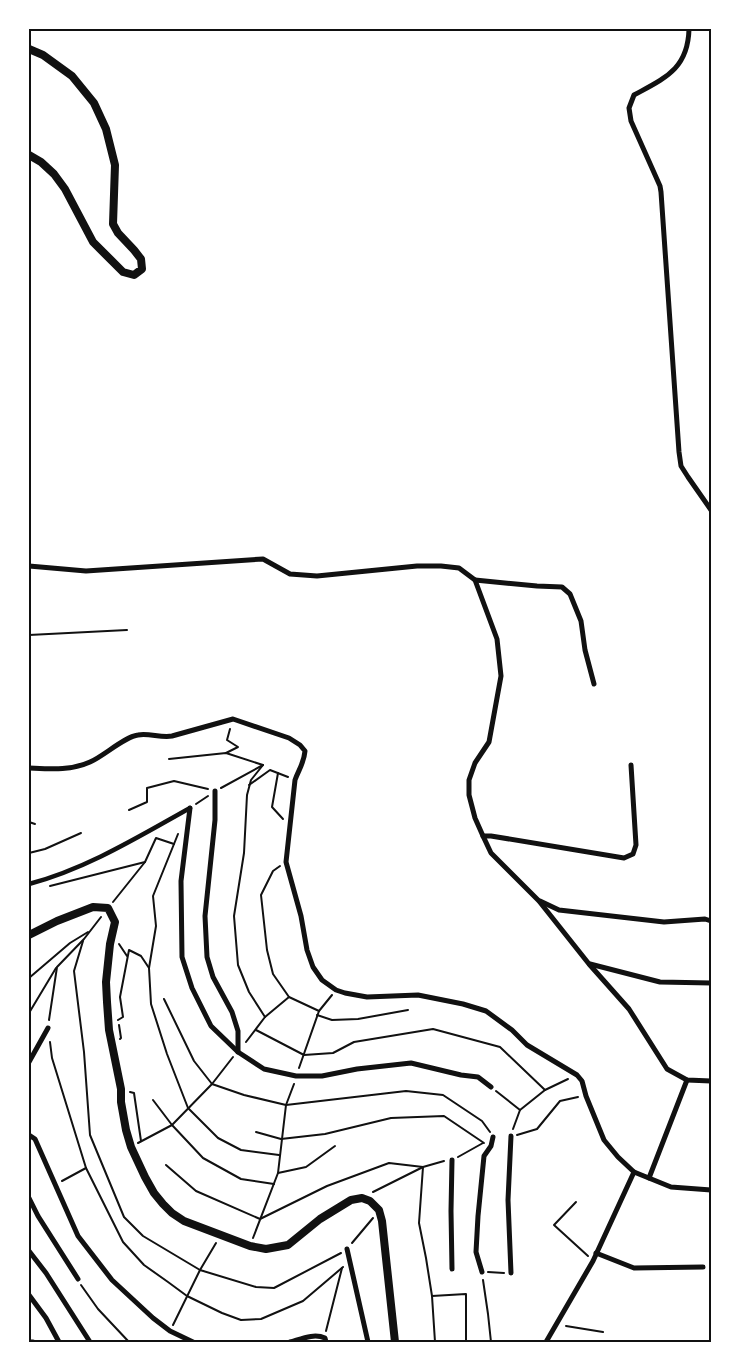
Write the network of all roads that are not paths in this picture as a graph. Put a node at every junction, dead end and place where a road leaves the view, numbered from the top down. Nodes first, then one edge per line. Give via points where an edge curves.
1 (689, 29) edge
2 (29, 49) edge
3 (29, 155) edge
4 (711, 510) edge
5 (29, 566) edge
6 (475, 580) junction
7 (594, 684) dead end
8 (631, 765) dead end
9 (29, 768) edge
10 (215, 791) road end
11 (190, 808) joint
12 (483, 836) junction
13 (29, 884) edge
14 (539, 901) junction
15 (711, 921) edge
16 (29, 935) edge
17 (589, 964) junction
18 (711, 983) edge
19 (48, 1028) road end
20 (238, 1052) junction
21 (29, 1062) edge
22 (687, 1080) junction
23 (711, 1081) edge
24 (491, 1087) road end
25 (29, 1135) edge
26 (511, 1136) road end
27 (493, 1137) road end
28 (452, 1160) road end
29 (634, 1172) junction
30 (649, 1178) junction
31 (711, 1190) edge
32 (29, 1198) edge
33 (347, 1249) road end
34 (29, 1250) edge
35 (596, 1253) junction
36 (703, 1267) dead end
37 (452, 1269) dead end
38 (482, 1272) road end
39 (511, 1273) road end
40 (78, 1279) road end
41 (29, 1295) edge
42 (59, 1342) edge
43 (90, 1342) edge
44 (193, 1342) edge
45 (290, 1342) edge
46 (326, 1342) edge
47 (368, 1342) edge
48 (395, 1342) edge
49 (546, 1342) edge

1 - 4 street via 686,52 675,69 634,96 630,108 631,121 660,186 681,466
2 - 3 street via 72,76 94,103 106,129 115,165 113,224 142,259 142,269 134,275 123,272 93,242 54,174
5 - 6 street via 86,571 262,559 290,574 317,576 441,566 459,568
6 - 7 street via 562,587 570,594 581,621
6 - 12 street via 497,639 501,676 489,742 475,763 469,780 475,818
8 - 12 street via 636,845 633,854 624,858
9 - 29 street via 74,768 91,762 138,734 165,738 233,719 300,745 305,751 304,762 295,780 286,862 307,950 322,980 345,993 367,997 418,995 486,1011 527,1045 577,1075 604,1140
10 - 20 street via 205,916 207,957 213,977 232,1012 238,1031
11 - 13 street via 68,872
11 - 20 street via 181,881 182,957 192,988 211,1026
12 - 14 street via 491,853
14 - 15 street via 559,910 664,922
14 - 17 street
16 - 48 street via 92,907 108,908 115,922 106,982 108,1021 121,1102 131,1147 144,1177 162,1204 184,1221 266,1249 288,1245 320,1219 351,1200 362,1198 370,1201 379,1210 382,1221
17 - 18 street via 660,982
17 - 22 street via 629,1008 667,1069
19 - 21 street
20 - 24 street via 264,1070 296,1076 322,1076 411,1063 478,1076
22 - 23 street
22 - 30 street
25 - 44 street via 35,1140 78,1236 112,1280 153,1318
26 - 39 street via 508,1200
27 - 38 street via 492,1146 484,1156 478,1216 476,1252
28 - 37 street
29 - 30 street
29 - 35 street
30 - 31 street via 671,1187
32 - 40 street
33 - 47 street
34 - 43 street
35 - 36 street via 634,1268
35 - 49 street
41 - 42 street
45 - 46 street via 309,1336 322,1336

